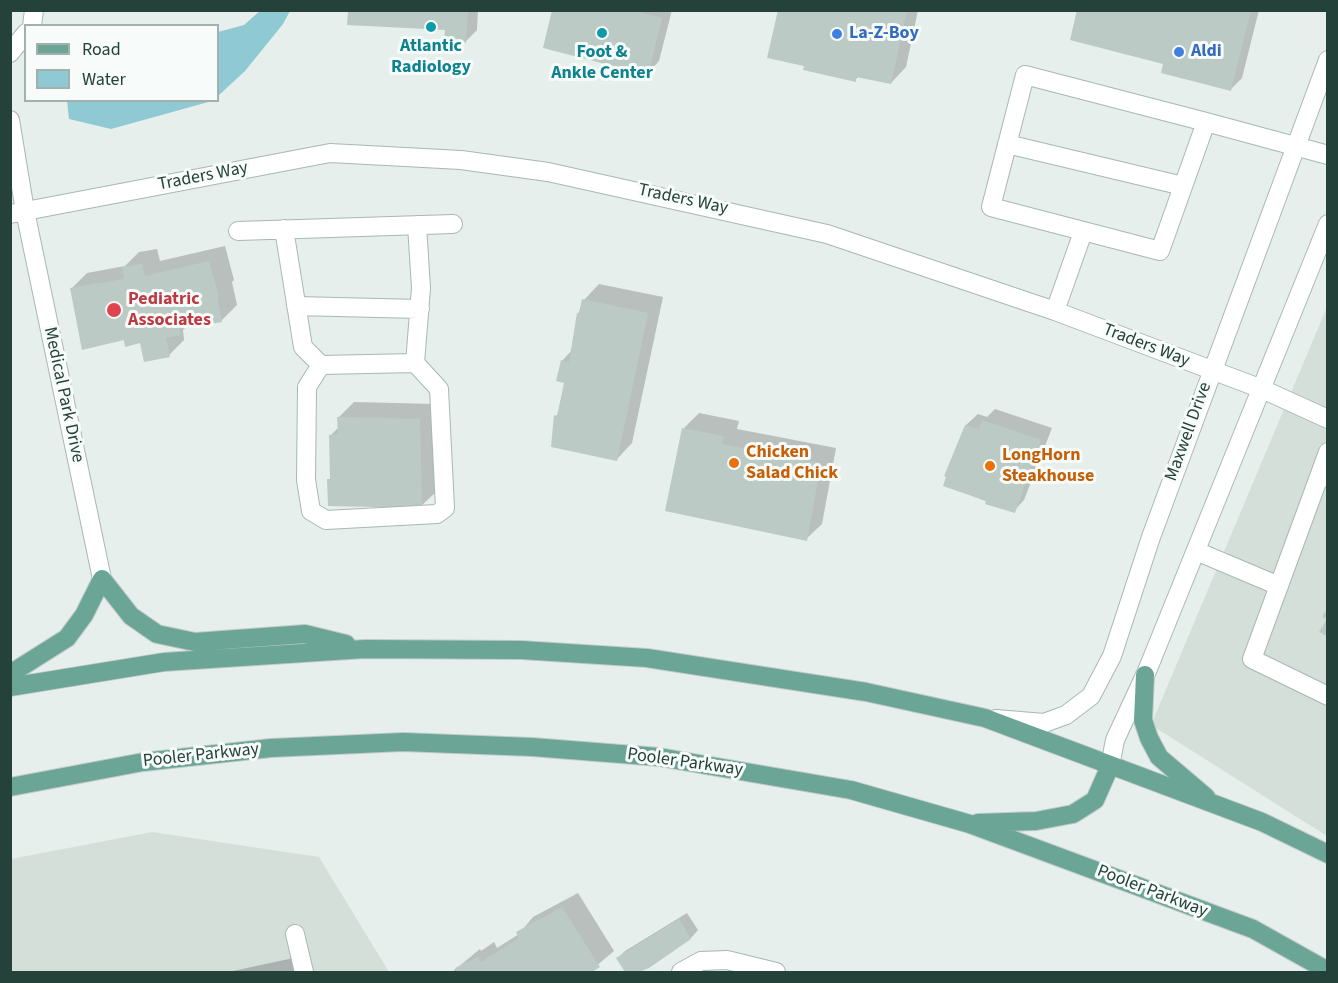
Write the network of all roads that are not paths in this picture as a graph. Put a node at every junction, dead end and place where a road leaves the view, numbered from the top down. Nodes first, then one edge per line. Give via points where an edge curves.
1 (24, 36) edge
2 (10, 53) edge
3 (1328, 60) edge
4 (10, 120) edge
5 (1206, 122) junction
6 (1007, 144) junction
7 (1295, 147) junction
8 (1328, 155) edge
9 (1183, 186) junction
10 (18, 212) edge
11 (453, 224) dead end
12 (417, 225) junction
13 (1328, 225) edge
14 (284, 229) junction
15 (238, 231) dead end
16 (1083, 232) junction
17 (296, 306) junction
18 (420, 309) junction
19 (1055, 311) junction
20 (415, 363) junction
21 (321, 365) junction
22 (1211, 371) junction
23 (1262, 389) junction
24 (1328, 419) edge
25 (1328, 452) edge
26 (1324, 476) edge
27 (1196, 551) junction
28 (102, 579) junction
29 (1279, 586) junction
30 (365, 649) junction
31 (10, 674) edge
32 (1145, 675) junction
33 (10, 687) edge
34 (1328, 696) edge
35 (985, 718) junction
36 (1110, 766) junction
37 (10, 787) edge
38 (1217, 806) junction
39 (970, 824) junction
40 (1328, 854) edge
41 (295, 934) dead end
42 (1328, 971) edge
43 (304, 972) edge
44 (681, 972) edge
45 (776, 972) edge

1 - 2 street
3 - 7 street, Maxwell Drive
4 - 10 street, Medical Park Drive
5 - 6 street via 1025,75
5 - 7 street
5 - 9 street
6 - 9 street
6 - 16 street via 991,207
7 - 8 street
7 - 22 street, Maxwell Drive
9 - 16 street via 1160,251
10 - 19 street, Traders Way via 330,153 461,159 677,198 827,234
10 - 28 street, Medical Park Drive
11 - 12 street
12 - 14 street
12 - 18 street
13 - 23 street
14 - 15 street
14 - 17 street
16 - 19 street
17 - 18 street
17 - 21 street via 303,347
18 - 20 street
19 - 22 street, Traders Way
20 - 21 street
20 - 21 street via 439,389 445,508 437,514 326,520 312,512 306,480 307,387
22 - 23 street, Traders Way
22 - 35 street, Maxwell Drive via 1112,656 1091,696 1066,715 1044,723
23 - 24 street, Traders Way
23 - 27 street
25 - 26 street
26 - 29 street
27 - 29 street
27 - 32 street
28 - 30 main road via 131,616 157,634 195,642 305,634
28 - 31 main road via 67,638
29 - 34 street via 1251,659
30 - 33 main road via 164,662
30 - 35 main road via 521,650 647,658 866,692
32 - 36 street via 1115,740
32 - 38 main road via 1143,720 1154,748 1159,757
35 - 36 main road
36 - 38 main road
36 - 39 main road via 1095,800 1073,814 1036,821
37 - 39 main road, Pooler Parkway via 143,762 271,748 402,742 532,747 659,757 851,790
38 - 40 main road via 1262,822
39 - 42 main road, Pooler Parkway via 1253,929
41 - 43 street
44 - 45 street via 701,961 727,960

